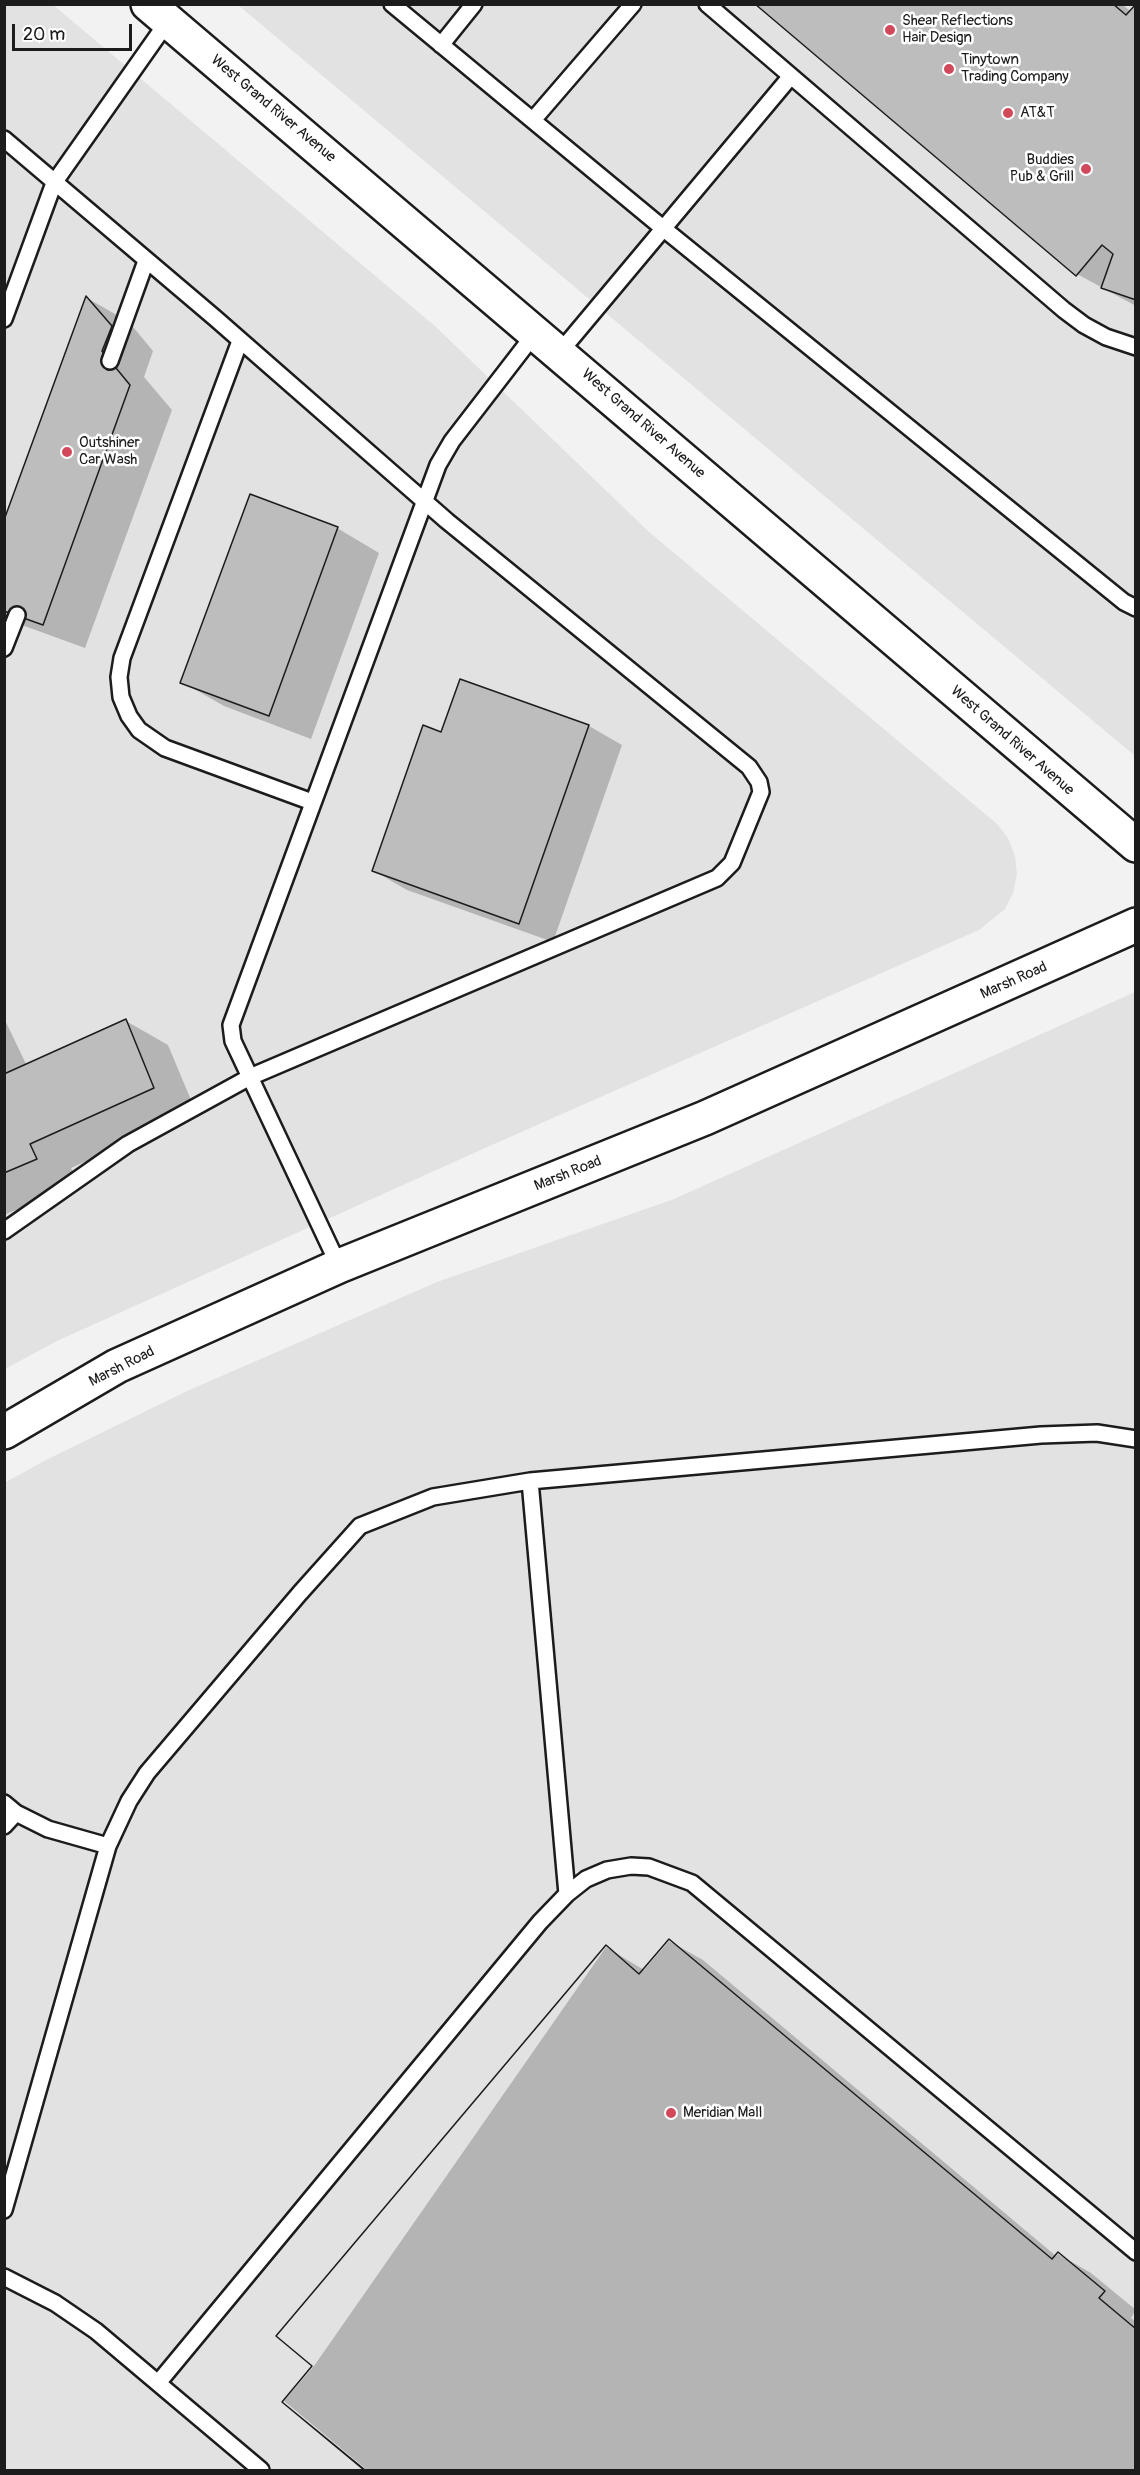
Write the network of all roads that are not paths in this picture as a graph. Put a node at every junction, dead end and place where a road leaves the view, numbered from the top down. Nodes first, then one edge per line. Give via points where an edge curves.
1 (392, 4) edge
2 (474, 4) edge
3 (633, 4) edge
4 (707, 4) edge
5 (158, 13) edge
6 (441, 45) junction
7 (791, 76) junction
8 (533, 120) junction
9 (4, 139) edge
10 (54, 183) junction
11 (663, 229) junction
12 (146, 261) junction
13 (4, 319) edge
14 (240, 341) junction
15 (548, 342) junction
16 (1136, 347) edge
17 (110, 361) dead end
18 (424, 501) junction
19 (1136, 608) edge
20 (16, 615) dead end
21 (4, 648) edge
22 (312, 802) junction
23 (1136, 845) edge
24 (1136, 925) edge
25 (250, 1077) junction
26 (4, 1231) edge
27 (339, 1266) junction
28 (4, 1432) edge
29 (1136, 1439) edge
30 (530, 1481) junction
31 (4, 1803) edge
32 (16, 1813) junction
33 (4, 1826) edge
34 (108, 1846) junction
35 (567, 1894) junction
36 (4, 2210) edge
37 (1136, 2252) edge
38 (4, 2277) edge
39 (158, 2383) junction
40 (261, 2470) edge

1 - 6 lane
2 - 6 lane
3 - 8 lane
4 - 7 lane
5 - 10 lane
5 - 15 main road, West Grand River Avenue
6 - 8 lane
7 - 11 lane
7 - 16 lane via 1064,310 1084,325
8 - 11 lane
9 - 10 lane
10 - 12 lane
10 - 13 lane
11 - 15 lane
11 - 19 lane
12 - 14 lane
12 - 17 lane
14 - 18 lane
14 - 22 lane via 122,658 121,698 139,730 165,748
15 - 18 lane via 452,441
15 - 23 main road, West Grand River Avenue
18 - 22 lane
18 - 25 lane via 750,767 759,782 758,802 732,862 717,878
20 - 21 lane
22 - 25 lane via 231,1025 233,1041
24 - 27 main road, Marsh Road via 705,1118
25 - 26 lane via 129,1144
25 - 27 lane
27 - 28 main road, Marsh Road via 117,1366
29 - 30 lane via 1097,1433 1041,1436
30 - 34 lane via 433,1497 360,1526 147,1773
30 - 35 lane
31 - 32 lane
32 - 33 lane
32 - 34 lane via 48,1829
34 - 36 lane
35 - 37 lane via 586,1879 631,1866 649,1867 692,1883
35 - 39 lane
38 - 39 lane via 55,2303 96,2331
39 - 40 lane

